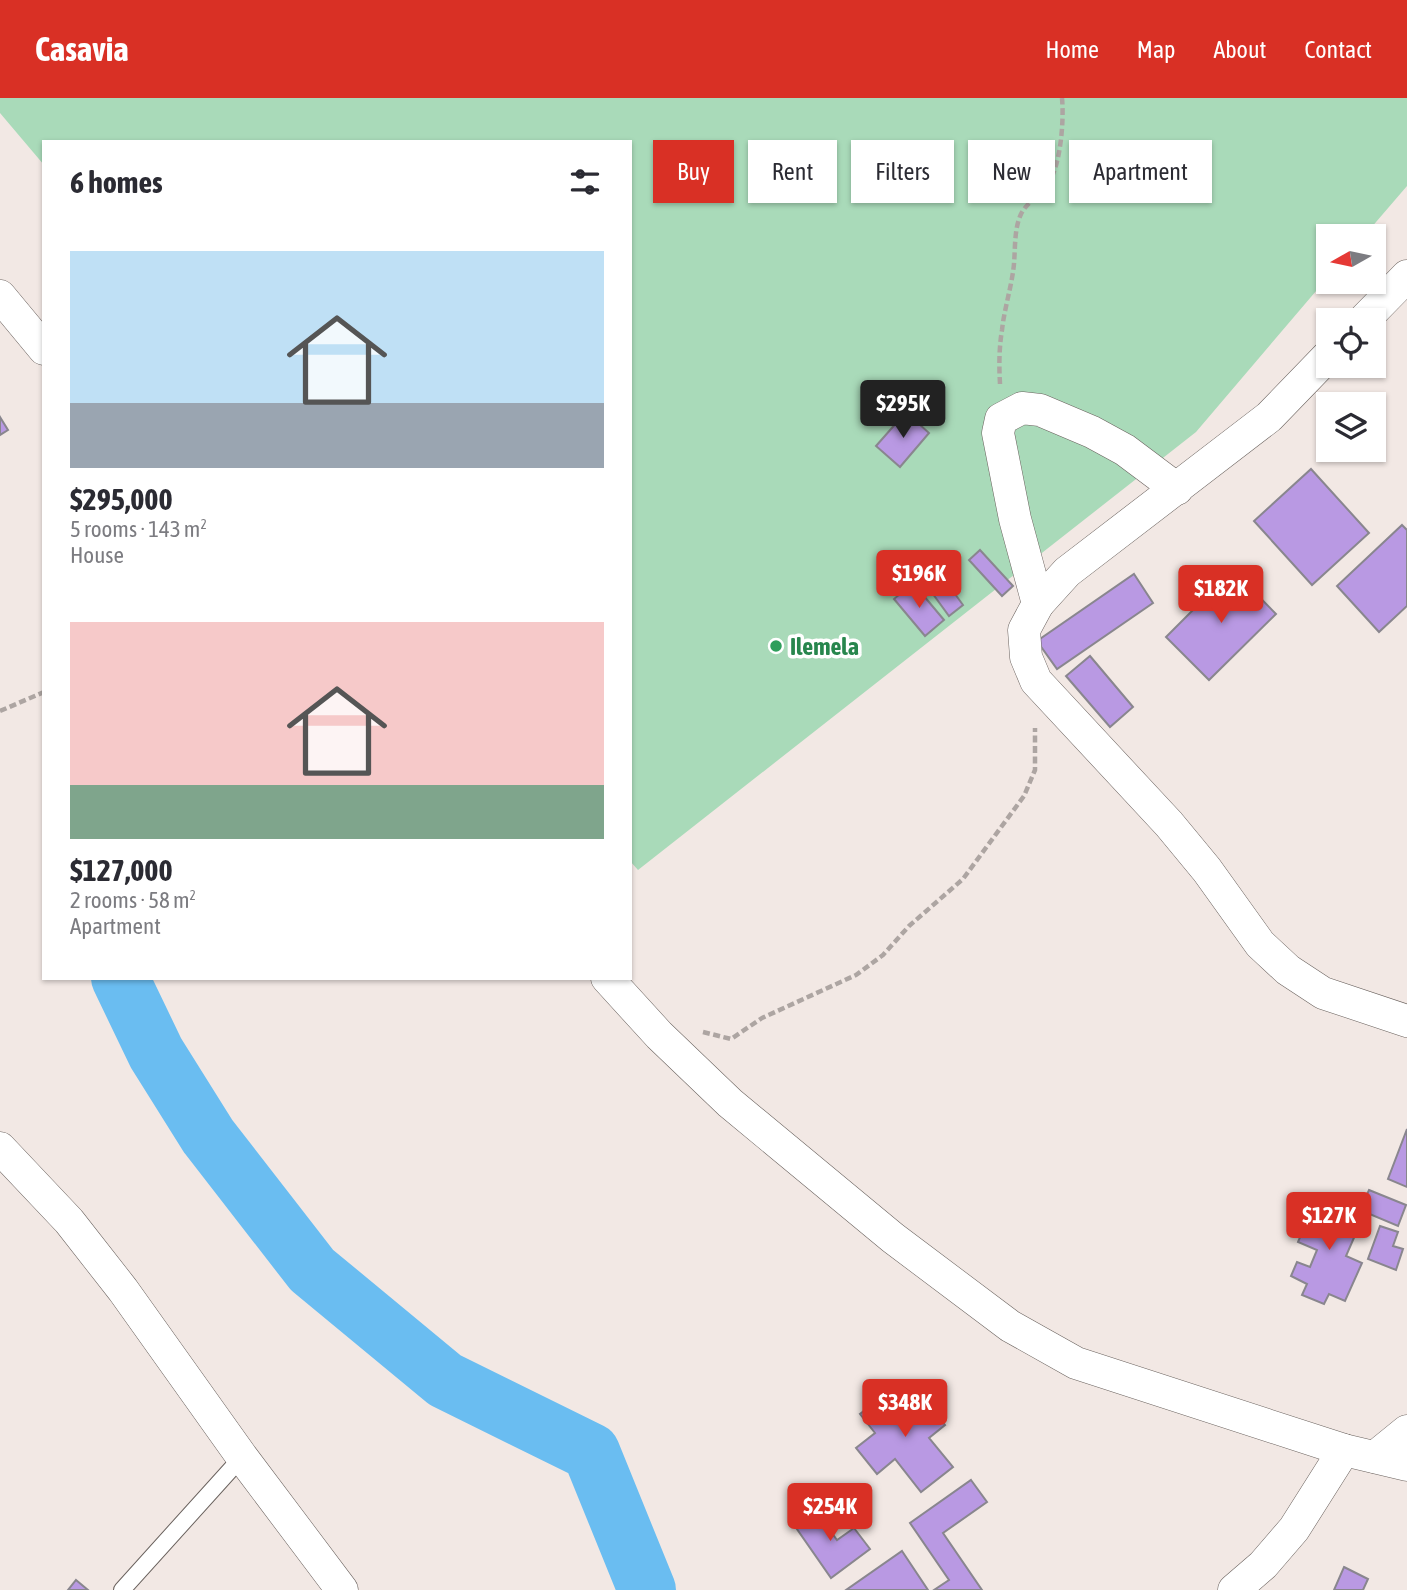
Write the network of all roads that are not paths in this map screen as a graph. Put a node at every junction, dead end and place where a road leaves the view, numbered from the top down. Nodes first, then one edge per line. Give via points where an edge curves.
1 (1407, 276) edge
2 (0, 296) edge
3 (1376, 308) edge
4 (42, 347) edge
5 (1316, 368) edge
6 (1177, 489) junction
7 (1038, 604) junction
8 (609, 980) edge
9 (1407, 1021) edge
10 (0, 1148) edge
11 (1407, 1431) edge
12 (1343, 1450) junction
13 (242, 1457) junction
14 (1375, 1457) junction
15 (1407, 1465) edge
16 (122, 1590) edge
17 (342, 1590) edge
18 (1234, 1590) edge

1 - 3 street
2 - 4 street
5 - 6 street via 1269,417
6 - 7 street via 1067,572
6 - 7 street via 1125,450 1040,410 1022,408 1001,419 998,433 1014,519
7 - 9 street via 1024,630 1026,657 1036,681 1169,824 1260,944 1322,993
8 - 12 street via 730,1103 893,1238 1010,1326 1076,1363
10 - 13 street via 69,1221
11 - 14 street
12 - 14 street
12 - 18 street via 1294,1529
13 - 16 lane
13 - 17 street
14 - 15 street

